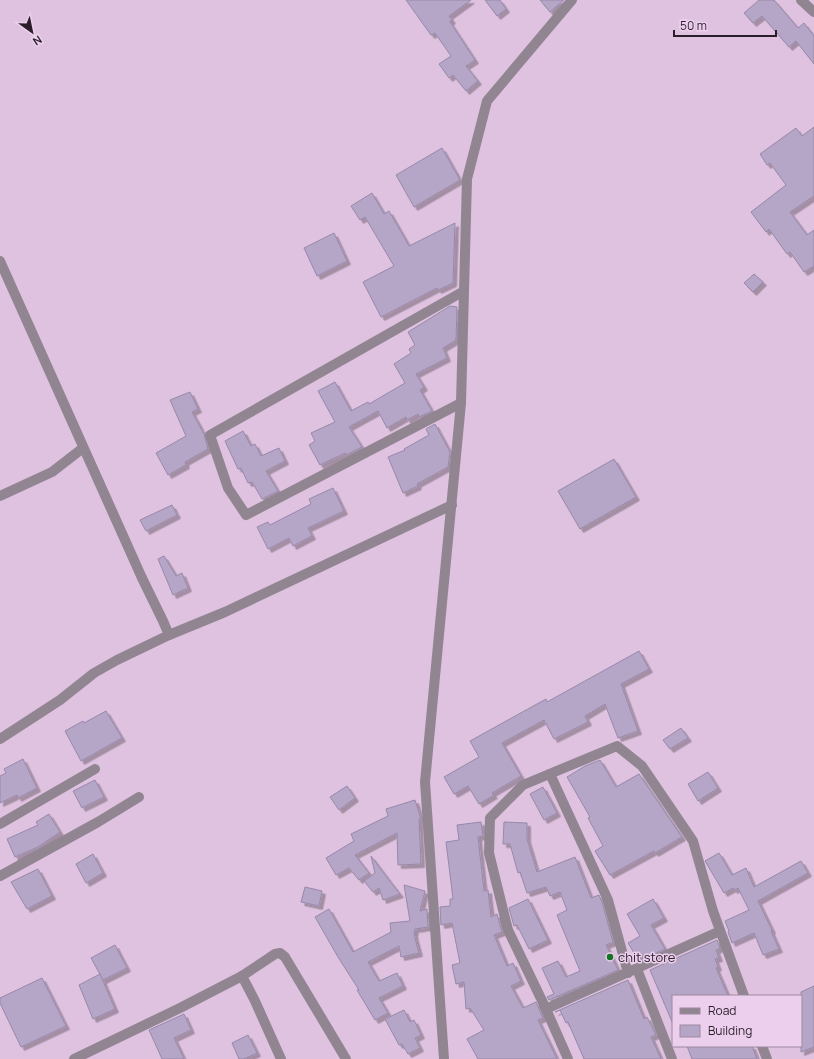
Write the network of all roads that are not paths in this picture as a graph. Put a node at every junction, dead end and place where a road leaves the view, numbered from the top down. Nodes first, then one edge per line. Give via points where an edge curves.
1 (572, 0) edge
2 (801, 0) edge
3 (814, 12) edge
4 (0, 261) edge
5 (464, 291) junction
6 (461, 403) junction
7 (83, 448) junction
8 (0, 496) edge
9 (452, 505) junction
10 (169, 635) junction
11 (0, 739) edge
12 (95, 769) dead end
13 (550, 774) junction
14 (139, 797) dead end
15 (0, 824) edge
16 (0, 876) edge
17 (720, 931) junction
18 (632, 971) junction
19 (242, 976) junction
20 (744, 995) edge
21 (546, 1009) junction
22 (762, 1047) edge
23 (74, 1059) edge
24 (280, 1059) edge
25 (346, 1059) edge
26 (444, 1059) edge
27 (568, 1059) edge
28 (672, 1059) edge
29 (767, 1059) edge

1 - 5 street via 487,101 467,179
2 - 3 street
4 - 7 street
5 - 6 street
5 - 6 street via 210,435 228,488 246,515
6 - 9 street
7 - 8 street via 52,472
7 - 10 street
9 - 10 street via 225,612
9 - 26 street via 425,782
10 - 11 street via 94,673 60,700
12 - 15 street
13 - 17 street via 617,746 642,766 693,842
13 - 18 street via 608,900
13 - 21 street via 523,785 490,818 488,853 508,930
14 - 16 street
17 - 18 street
17 - 20 street
18 - 21 street
18 - 28 street
19 - 23 street
19 - 24 street
19 - 25 street via 275,954 285,956
21 - 27 street
22 - 29 street

